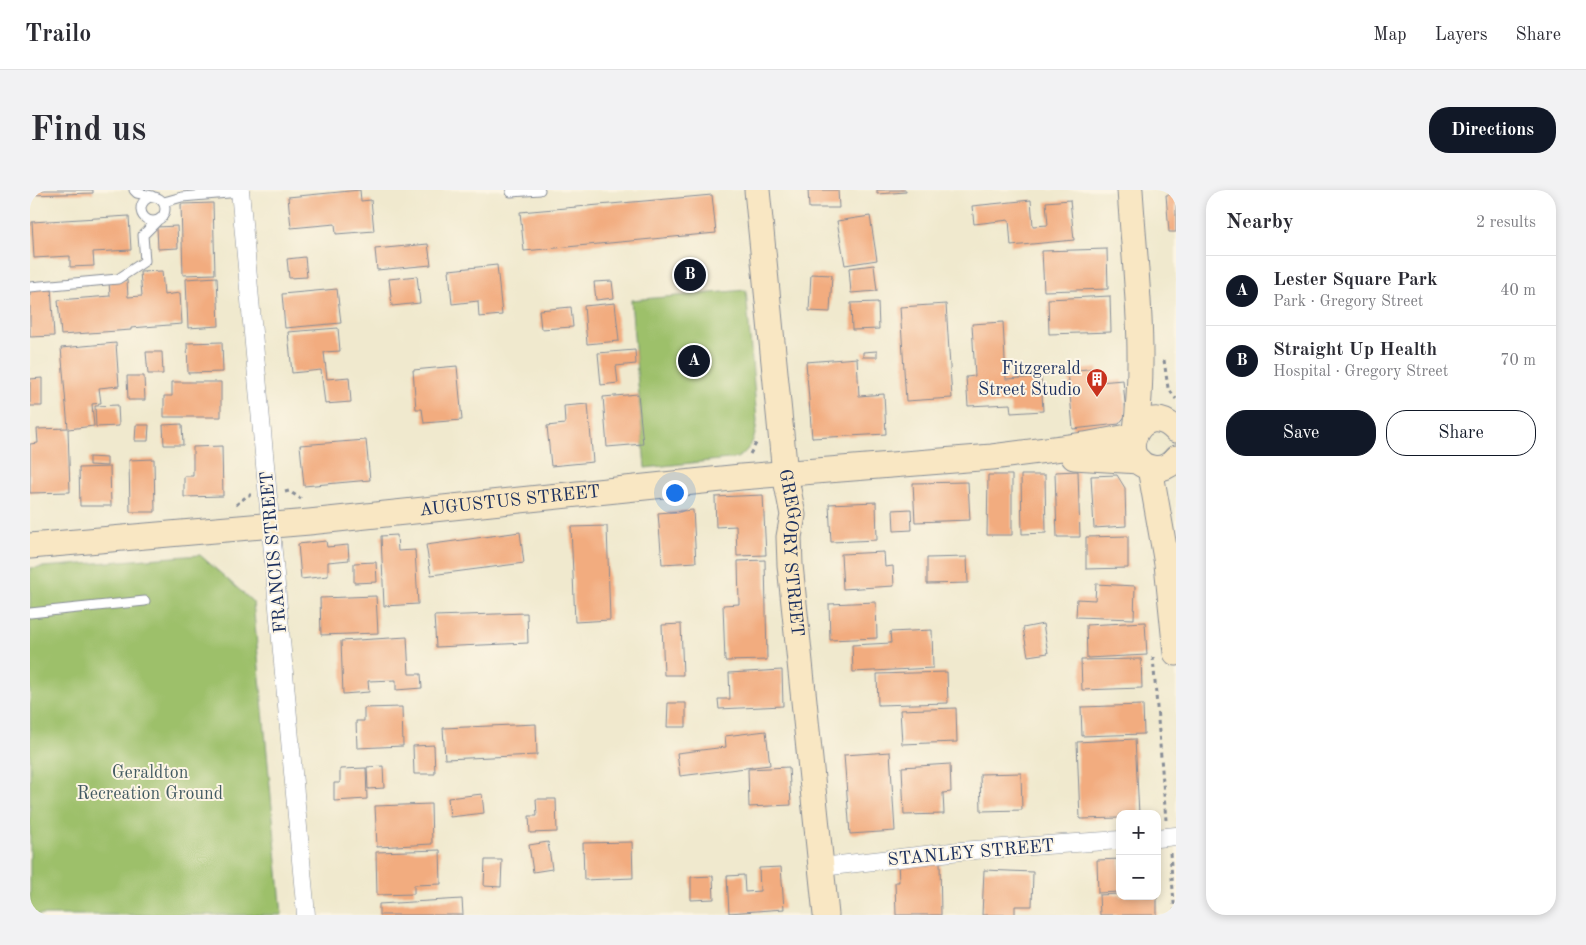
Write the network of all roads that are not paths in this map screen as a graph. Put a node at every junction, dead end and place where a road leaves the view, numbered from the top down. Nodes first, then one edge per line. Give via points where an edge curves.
1 (134, 190) edge
2 (540, 190) edge
3 (757, 190) edge
4 (1130, 190) edge
5 (240, 191) edge
6 (511, 192) dead end
7 (155, 196) junction
8 (164, 202) junction
9 (157, 221) junction
10 (30, 287) edge
11 (1139, 312) junction
12 (1172, 425) edge
13 (1135, 433) junction
14 (992, 457) junction
15 (1158, 463) edge
16 (784, 474) junction
17 (271, 526) junction
18 (30, 546) edge
19 (145, 601) dead end
20 (30, 613) edge
21 (1176, 653) edge
22 (1116, 840) edge
23 (822, 867) junction
24 (306, 915) edge
25 (826, 915) edge

1 - 7 lane
2 - 6 lane
3 - 16 street, GREGORY STREET
4 - 11 street
5 - 8 lane
5 - 17 street, FRANCIS STREET
7 - 8 lane
7 - 9 lane via 144,199 140,209 146,219
8 - 9 lane via 165,213
9 - 10 lane via 143,235 145,261 118,279
11 - 12 street via 1157,399
11 - 13 street via 1140,403
12 - 13 street, AUGUSTUS STREET via 1149,421
13 - 14 street, AUGUSTUS STREET via 1085,445
13 - 15 street via 1132,449
14 - 15 street, AUGUSTUS STREET
14 - 16 street, AUGUSTUS STREET
15 - 21 street
16 - 17 street, AUGUSTUS STREET
16 - 23 street, GREGORY STREET via 793,515 788,537 790,564
17 - 18 street, AUGUSTUS STREET
17 - 24 street, FRANCIS STREET
19 - 20 lane
22 - 23 street, STANLEY STREET
23 - 25 street, GREGORY STREET

